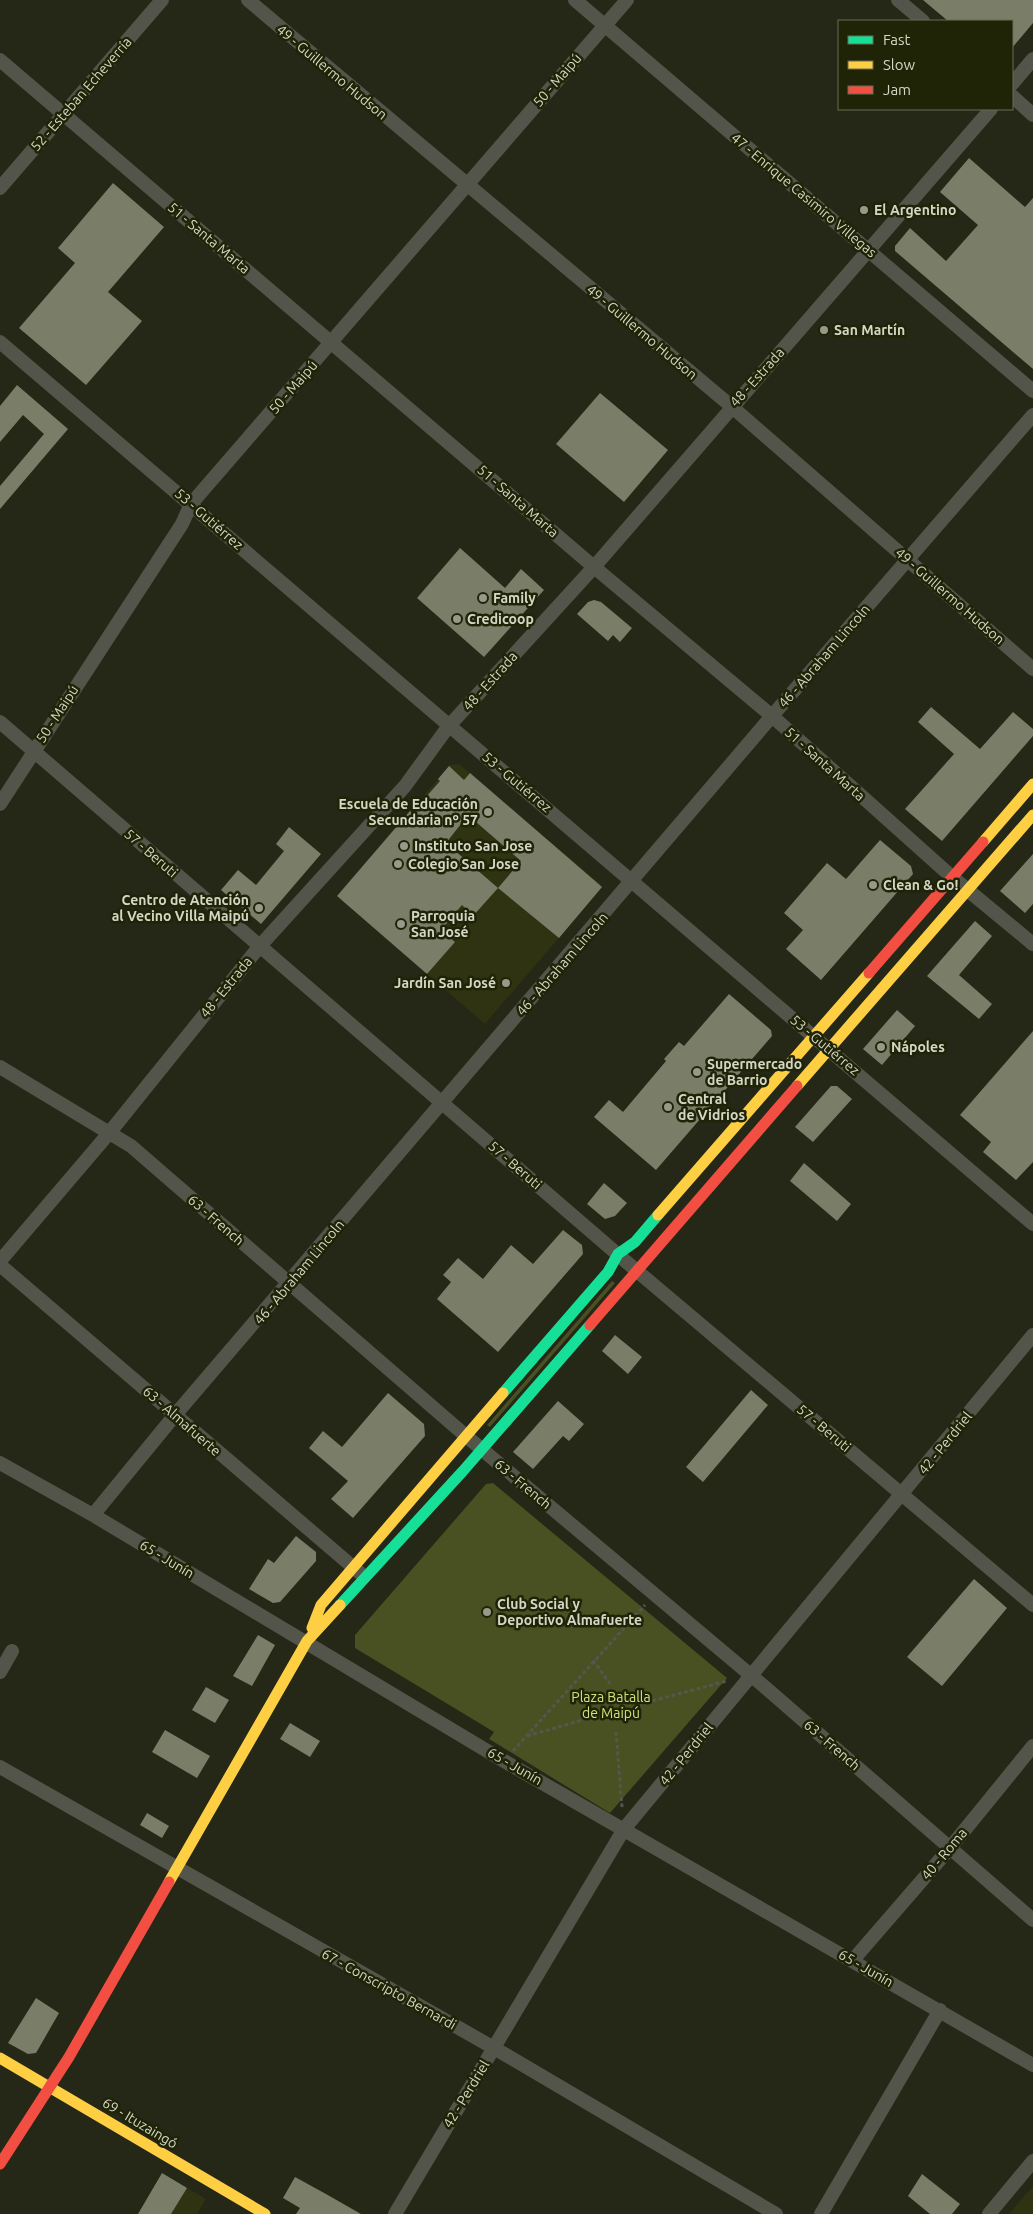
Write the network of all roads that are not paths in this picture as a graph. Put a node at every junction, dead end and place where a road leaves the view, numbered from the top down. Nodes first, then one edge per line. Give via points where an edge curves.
1 (162, 0) edge
2 (248, 0) edge
3 (575, 0) edge
4 (627, 0) edge
5 (898, 0) edge
6 (922, 20) edge
7 (605, 26) junction
8 (1033, 59) edge
9 (0, 60) edge
10 (1013, 83) edge
11 (1013, 97) edge
12 (990, 110) edge
13 (65, 115) junction
14 (1033, 115) edge
15 (466, 184) junction
16 (0, 188) edge
17 (869, 250) junction
18 (0, 342) edge
19 (333, 342) junction
20 (1033, 391) edge
21 (731, 406) junction
22 (1033, 415) edge
23 (191, 504) junction
24 (908, 559) junction
25 (594, 567) junction
26 (1033, 669) edge
27 (772, 716) junction
28 (0, 722) edge
29 (448, 727) junction
30 (33, 750) junction
31 (1033, 784) edge
32 (0, 804) edge
33 (1033, 815) edge
34 (952, 877) junction
35 (633, 881) junction
36 (968, 889) junction
37 (1033, 944) edge
38 (259, 947) junction
39 (814, 1036) junction
40 (830, 1049) junction
41 (0, 1066) edge
42 (442, 1102) junction
43 (110, 1132) junction
44 (1033, 1224) edge
45 (618, 1254) junction
46 (0, 1263) edge
47 (637, 1270) junction
48 (289, 1284) junction
49 (1033, 1335) edge
50 (175, 1415) junction
51 (466, 1436) junction
52 (481, 1450) junction
53 (0, 1463) edge
54 (903, 1495) junction
55 (93, 1515) junction
56 (353, 1566) junction
57 (365, 1577) junction
58 (1033, 1605) edge
59 (307, 1642) junction
60 (12, 1651) dead end
61 (0, 1672) edge
62 (751, 1675) junction
63 (1033, 1746) edge
64 (0, 1767) edge
65 (624, 1829) junction
66 (950, 1848) junction
67 (177, 1870) junction
68 (1033, 1920) edge
69 (853, 1960) junction
70 (940, 2010) junction
71 (494, 2048) junction
72 (0, 2058) edge
73 (1033, 2064) edge
74 (50, 2087) junction
75 (1033, 2161) edge
76 (0, 2164) edge
77 (265, 2214) edge
78 (395, 2214) edge
79 (776, 2214) edge
80 (821, 2214) edge
81 (989, 2214) edge

1 - 13 street, 52 - Esteban Echeverría
2 - 15 street, 49 - Guillermo Hudson
3 - 7 street, 47 - Enrique Casimiro Villegas
4 - 7 street, 50 - Maipú
5 - 6 street
7 - 15 street, 50 - Maipú
7 - 17 street, 47 - Enrique Casimiro Villegas
8 - 10 street
9 - 13 street, 51 - Santa Marta
11 - 14 street
12 - 17 street, 48 - Estrada
13 - 16 street, 52 - Esteban Echeverría
13 - 19 street, 51 - Santa Marta
15 - 19 street, 50 - Maipú
15 - 21 street, 49 - Guillermo Hudson
17 - 20 street, 47 - Enrique Casimiro Villegas
17 - 21 street, 48 - Estrada
18 - 23 street, 53 - Gutiérrez
19 - 23 street, 50 - Maipú
19 - 25 street, 51 - Santa Marta
21 - 24 street, 49 - Guillermo Hudson
21 - 25 street, 48 - Estrada
22 - 24 street, 46 - Abraham Lincoln
23 - 29 street, 53 - Gutiérrez
23 - 30 street, 50 - Maipú via 182,524
24 - 26 street, 49 - Guillermo Hudson
24 - 27 street, 46 - Abraham Lincoln
25 - 27 street, 51 - Santa Marta
25 - 29 street, 48 - Estrada
27 - 34 street, 51 - Santa Marta
27 - 35 street, 46 - Abraham Lincoln
28 - 30 street, 57 - Beruti
29 - 35 street, 53 - Gutiérrez
29 - 38 street, 48 - Estrada via 405,786
30 - 32 street, 50 - Maipú
30 - 38 street, 57 - Beruti
31 - 34 main road
33 - 36 main road
34 - 36 street, 51 - Santa Marta
34 - 39 main road
35 - 39 street, 53 - Gutiérrez
35 - 42 street, 46 - Abraham Lincoln
36 - 37 street, 51 - Santa Marta
36 - 40 main road
38 - 42 street, 57 - Beruti
38 - 43 street, 48 - Estrada
39 - 40 street, 53 - Gutiérrez
39 - 45 main road via 635,1242
40 - 44 street, 53 - Gutiérrez
40 - 47 main road
41 - 43 street, 63 - French
42 - 45 street, 57 - Beruti
42 - 48 street, 46 - Abraham Lincoln
43 - 46 street, 48 - Estrada
43 - 48 street, 63 - French via 131,1146
45 - 47 street, 57 - Beruti
45 - 51 main road via 608,1272
46 - 50 street, 63 - Almafuerte
47 - 52 main road
47 - 54 street, 57 - Beruti
48 - 50 street, 46 - Abraham Lincoln
48 - 51 street, 63 - French
49 - 54 street, 42 - Perdriel
50 - 55 street, 46 - Abraham Lincoln
50 - 56 street, 63 - Almafuerte
51 - 52 street, 63 - French
51 - 56 main road
52 - 57 main road
52 - 62 street, 63 - French
53 - 55 street, 65 - Junín
54 - 58 street, 57 - Beruti
54 - 62 street, 42 - Perdriel
55 - 59 street, 65 - Junín
56 - 57 street, 63 - Almafuerte
56 - 59 main road via 321,1605
57 - 59 main road
59 - 65 street, 65 - Junín
59 - 67 main road
60 - 61 street
62 - 65 street, 42 - Perdriel
62 - 66 street, 63 - French
63 - 66 street, 40 - Roma
64 - 67 street, 67 - Conscripto Bernardi
65 - 69 street, 65 - Junín
65 - 71 street, 42 - Perdriel
66 - 68 street, 63 - French
66 - 69 street, 40 - Roma
67 - 71 street, 67 - Conscripto Bernardi
67 - 74 main road
69 - 70 street, 65 - Junín
70 - 73 street, 65 - Junín
70 - 80 street
71 - 78 street, 42 - Perdriel
71 - 79 street, 67 - Conscripto Bernardi
72 - 74 main road, 69 - Ituzaingó
74 - 76 main road
74 - 77 main road, 69 - Ituzaingó
75 - 81 street

